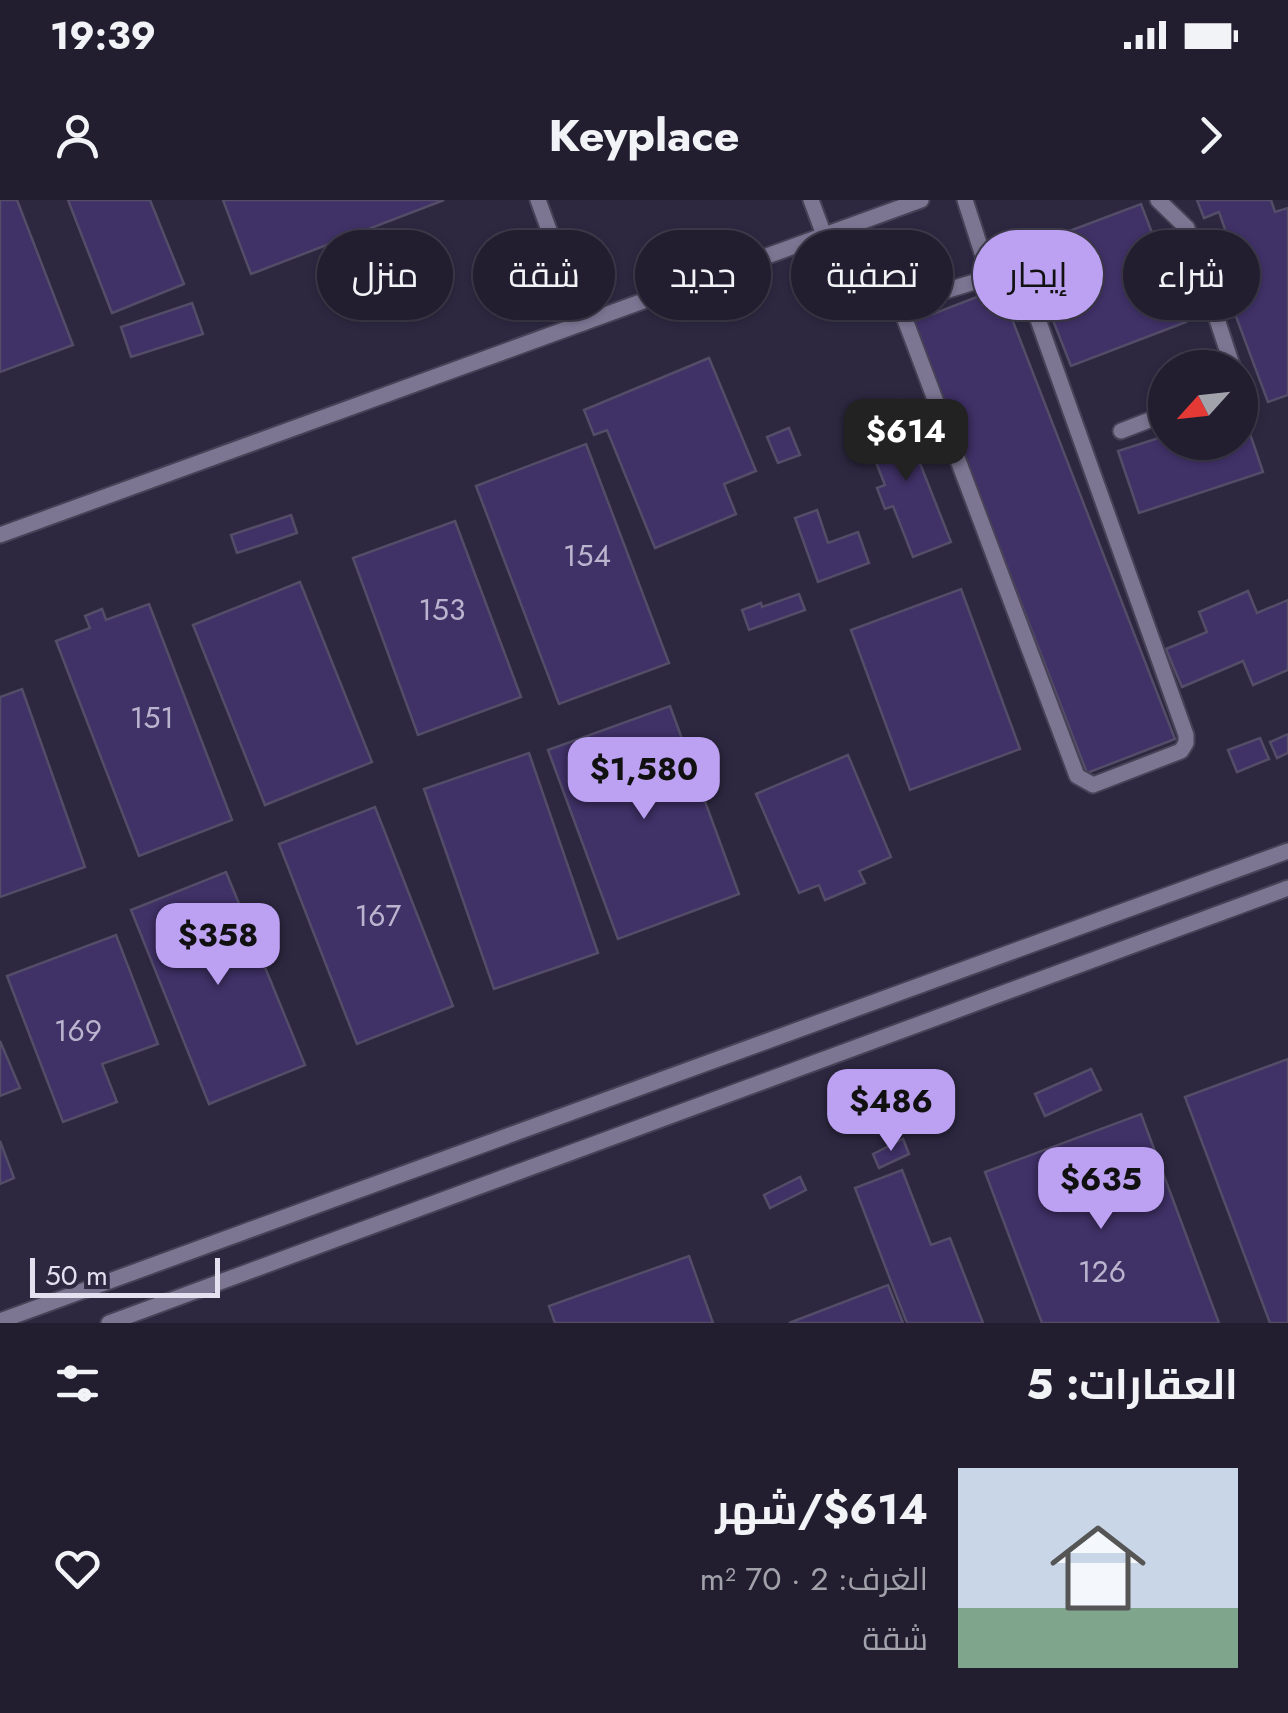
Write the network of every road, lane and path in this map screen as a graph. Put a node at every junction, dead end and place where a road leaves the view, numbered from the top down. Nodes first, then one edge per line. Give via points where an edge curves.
1 (538, 200) edge
2 (811, 200) edge
3 (921, 200) edge
4 (966, 200) edge
5 (1158, 200) edge
6 (822, 230) edge
7 (838, 230) edge
8 (975, 230) edge
9 (791, 247) edge
10 (1007, 272) joint
11 (583, 323) junction
12 (1227, 350) edge
13 (1148, 421) edge
14 (1121, 432) dead end
15 (0, 535) edge
16 (1288, 851) edge
17 (1288, 888) edge
18 (0, 1321) edge
19 (109, 1323) edge

1 - 11 lane
2 - 6 lane
3 - 7 lane
4 - 8 lane
5 - 12 lane via 1187,228
9 - 11 lane
10 - 10 lane via 1024,284 1186,735 1181,750 1093,784 1077,776 904,317 908,302
11 - 15 lane
13 - 14 lane
16 - 18 lane
17 - 19 lane

